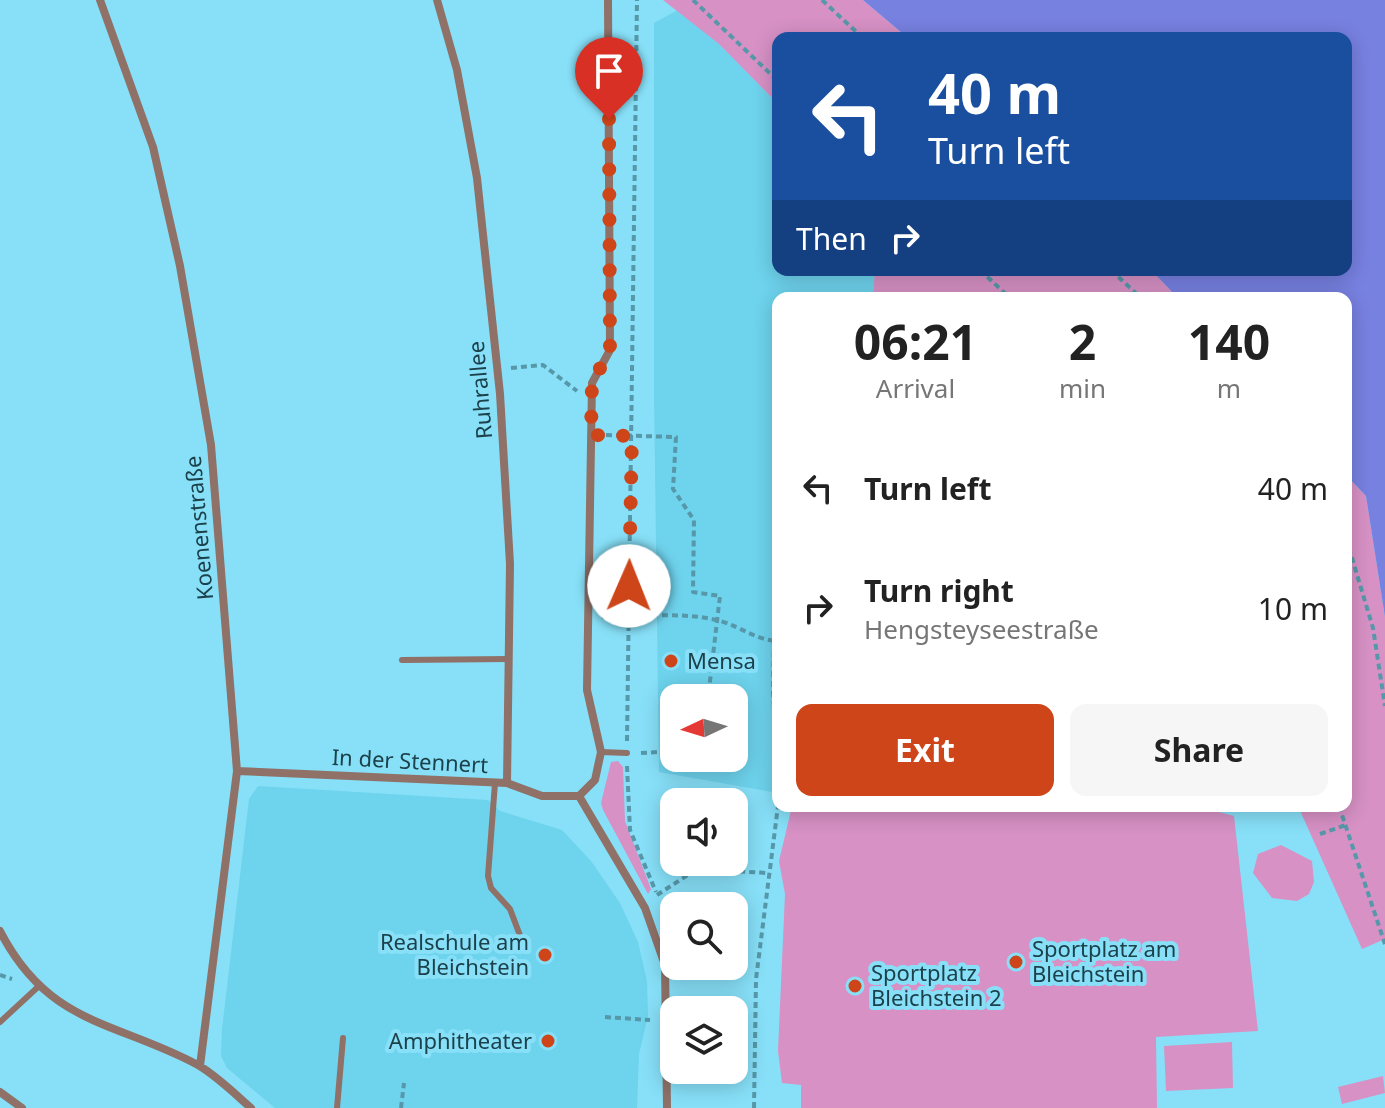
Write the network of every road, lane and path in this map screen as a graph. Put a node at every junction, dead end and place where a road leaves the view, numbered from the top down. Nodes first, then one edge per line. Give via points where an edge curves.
1 (100, 0) edge
2 (437, 0) edge
3 (608, 0) edge
4 (637, 0) edge
5 (693, 0) edge
6 (822, 0) edge
7 (857, 32) edge
8 (772, 75) edge
9 (986, 276) edge
10 (1117, 276) edge
11 (1004, 292) edge
12 (1135, 292) edge
13 (497, 369) junction
14 (560, 378) dead end
15 (591, 435) junction
16 (632, 436) junction
17 (1352, 558) edge
18 (628, 616) junction
19 (588, 617) junction
20 (720, 621) junction
21 (772, 641) edge
22 (508, 659) junction
23 (402, 660) dead end
24 (710, 684) edge
25 (1385, 706) edge
26 (601, 752) junction
27 (653, 752) dead end
28 (660, 752) edge
29 (627, 753) junction
30 (237, 771) junction
31 (495, 783) junction
32 (507, 783) junction
33 (579, 796) junction
34 (777, 812) edge
35 (1341, 812) edge
36 (1346, 825) junction
37 (1320, 834) dead end
38 (767, 873) junction
39 (657, 895) junction
40 (645, 908) junction
41 (1385, 922) edge
42 (1380, 928) junction
43 (0, 931) edge
44 (1385, 944) edge
45 (524, 946) dead end
46 (39, 986) junction
47 (667, 996) edge
48 (605, 1017) dead end
49 (660, 1020) edge
50 (0, 1022) edge
51 (343, 1038) dead end
52 (200, 1066) junction
53 (404, 1083) dead end
54 (667, 1084) edge
55 (0, 1092) edge
56 (22, 1108) edge
57 (251, 1108) edge
58 (337, 1108) edge
59 (401, 1108) edge
60 (667, 1108) edge
61 (754, 1108) edge

1 - 30 street, Koenenstraße via 153,147 180,266 211,445
2 - 13 street, Ruhrallee via 457,70 477,178
3 - 15 street via 610,350 592,383
4 - 16 path
5 - 8 path
6 - 7 path
9 - 11 path
10 - 12 path
13 - 14 path via 543,365
13 - 22 street, Ruhrallee via 510,564
15 - 16 path
15 - 19 street
16 - 18 path
16 - 20 path via 676,437 673,489 694,520 693,592 720,596
17 - 25 path via 1373,628
18 - 19 path
18 - 20 path
18 - 29 path
19 - 26 street via 588,700
20 - 21 path
20 - 24 path
22 - 23 lane
22 - 32 street, Ruhrallee
26 - 29 lane
26 - 33 street via 595,780
27 - 28 path
29 - 39 path via 630,830
30 - 31 street, In der Stennert
30 - 52 street, Koenenstraße
31 - 32 street, In der Stennert
31 - 45 lane via 488,876 491,888 510,909
32 - 33 street, In der Stennert via 542,796
33 - 40 street
34 - 38 path
35 - 36 path
36 - 37 path
36 - 42 path
38 - 39 path via 697,869
38 - 61 path via 756,979
39 - 40 path
40 - 47 street via 665,965
41 - 42 path
42 - 44 path
43 - 46 street
46 - 50 lane
46 - 52 street via 67,1009
48 - 49 path
51 - 58 lane
52 - 57 street
53 - 59 path
54 - 60 street
55 - 56 street

